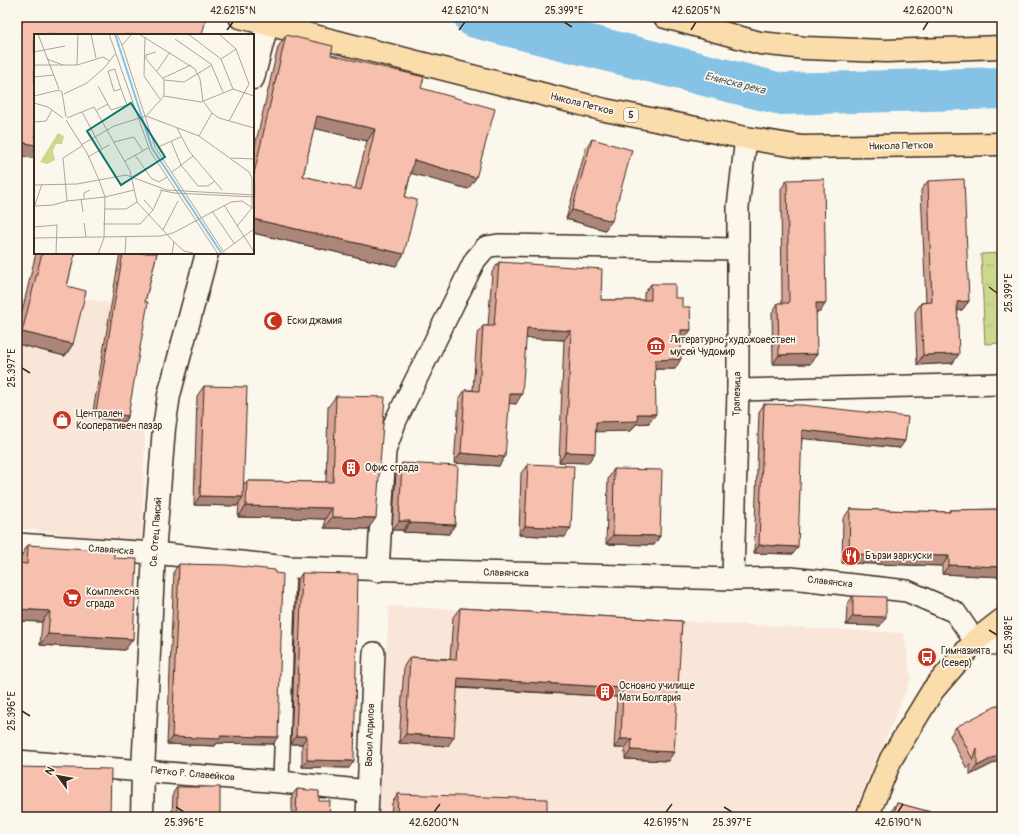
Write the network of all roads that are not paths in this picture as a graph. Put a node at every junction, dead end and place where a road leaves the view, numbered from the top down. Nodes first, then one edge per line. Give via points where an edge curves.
1 (240, 17) edge
2 (665, 17) edge
3 (268, 21) edge
4 (1002, 47) edge
5 (254, 74) edge
6 (746, 138) junction
7 (1002, 144) edge
8 (738, 249) junction
9 (207, 254) edge
10 (1002, 384) edge
11 (738, 390) junction
12 (17, 544) edge
13 (154, 553) junction
14 (288, 567) junction
15 (378, 570) junction
16 (733, 579) junction
17 (1002, 620) edge
18 (1002, 629) edge
19 (975, 641) junction
20 (1002, 645) edge
21 (374, 653) dead end
22 (17, 761) edge
23 (143, 770) junction
24 (281, 782) junction
25 (368, 790) junction
26 (142, 817) edge
27 (367, 817) edge
28 (867, 817) edge

1 - 3 main road, Никола Петков / 5
2 - 4 main road via 760,43 805,48 886,52
3 - 5 street
3 - 6 main road, Никола Петков / 5 via 605,110
6 - 7 main road, Никола Петков / 5 via 802,147
6 - 8 street, Трапезица via 738,207
8 - 11 street, Трапезица
8 - 15 street via 498,245 486,247 475,260 400,413 385,451
9 - 13 street, Св. Отец Паисий via 169,395
10 - 11 street
11 - 16 street, Трапезица
12 - 13 street, Славянска
13 - 14 street, Славянска
13 - 23 street, Св. Отец Паисий
14 - 15 street, Славянска
14 - 24 street
15 - 16 street, Славянска
16 - 19 street, Славянска via 792,578 907,591 955,612
17 - 19 main road
18 - 19 main road
19 - 20 street
19 - 28 main road via 933,690 891,759
21 - 25 street, Васил Априлов
22 - 23 street, Петко Р. Славейков
23 - 24 street, Петко Р. Славейков
23 - 26 street, Св. Отец Паисий
24 - 25 street, Петко Р. Славейков
25 - 27 street, Васил Априлов

